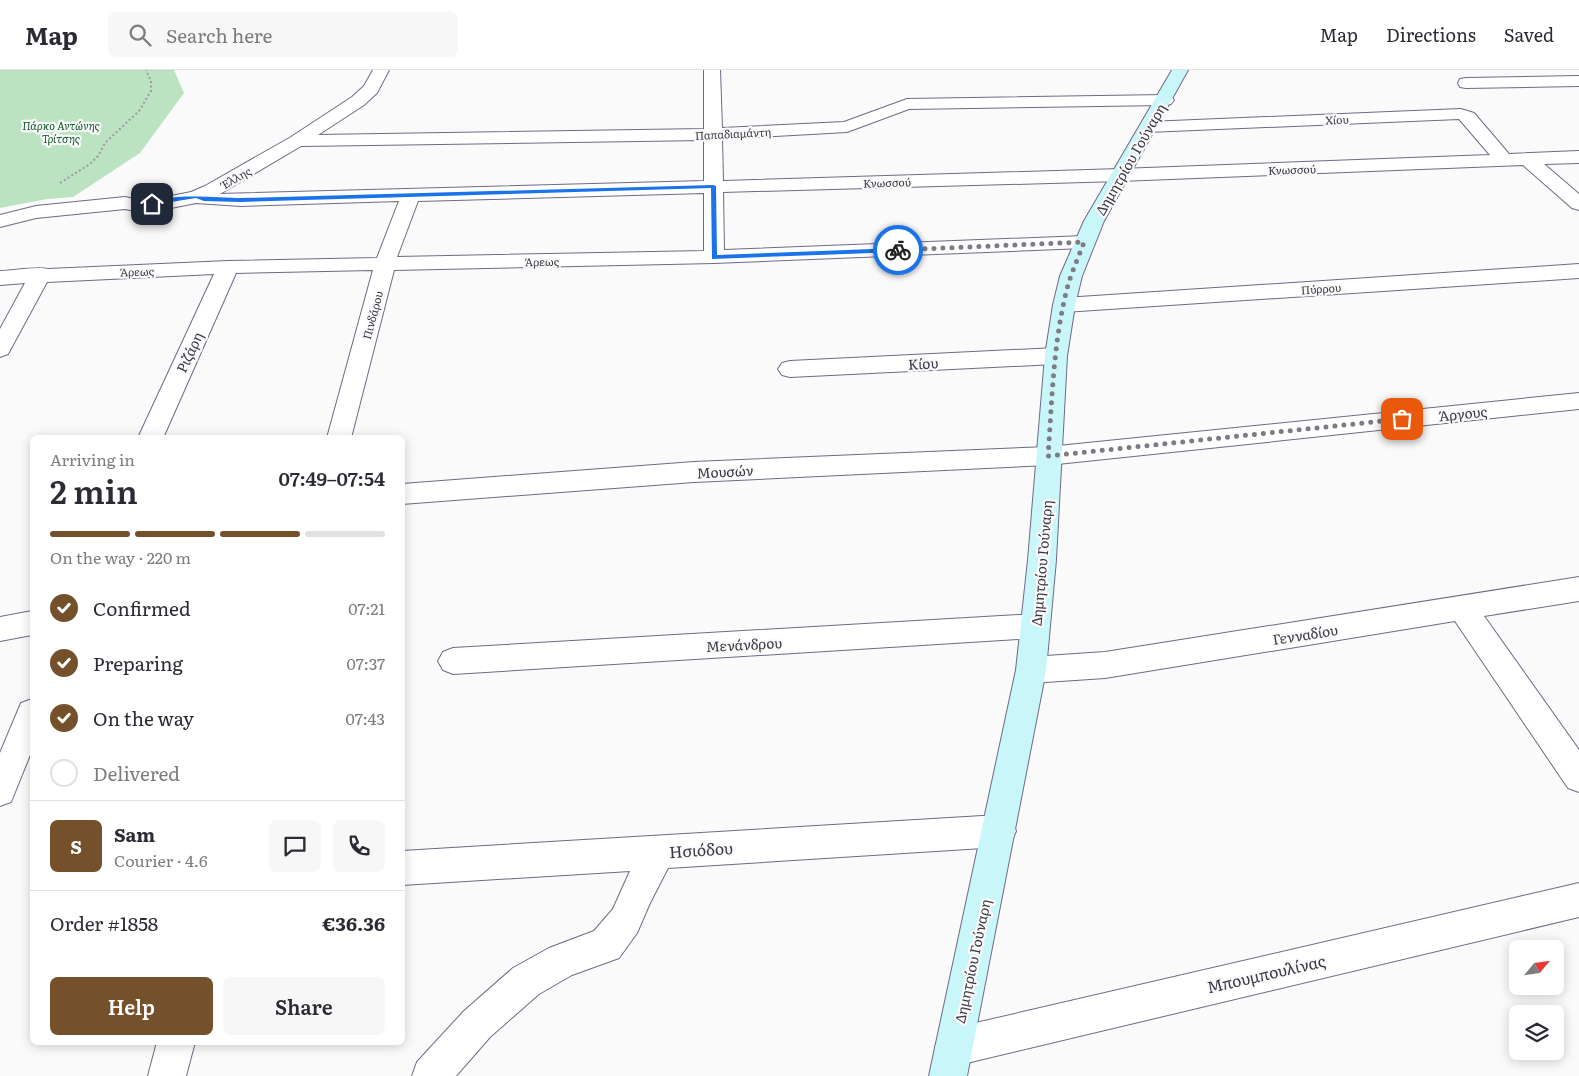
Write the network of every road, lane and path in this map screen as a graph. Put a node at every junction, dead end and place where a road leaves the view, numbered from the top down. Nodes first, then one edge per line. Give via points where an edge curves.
1 (146, 70) edge
2 (381, 70) edge
3 (712, 70) edge
4 (1180, 70) edge
5 (1579, 81) edge
6 (1466, 83) dead end
7 (1165, 100) junction
8 (1148, 127) junction
9 (713, 134) junction
10 (297, 141) junction
11 (1579, 157) edge
12 (1527, 159) junction
13 (1504, 160) junction
14 (1120, 175) junction
15 (59, 183) dead end
16 (713, 186) junction
17 (411, 195) junction
18 (196, 197) junction
19 (1579, 204) edge
20 (0, 221) edge
21 (1084, 242) junction
22 (714, 257) junction
23 (385, 264) junction
24 (228, 267) junction
25 (1579, 271) edge
26 (41, 274) junction
27 (0, 278) edge
28 (1064, 305) junction
29 (0, 349) edge
30 (1056, 356) junction
31 (790, 369) dead end
32 (1579, 400) edge
33 (151, 435) edge
34 (340, 435) edge
35 (1048, 456) junction
36 (405, 494) edge
37 (1579, 589) edge
38 (1463, 609) junction
39 (30, 623) edge
40 (1036, 626) junction
41 (0, 629) edge
42 (452, 661) dead end
43 (1031, 670) junction
44 (30, 719) edge
45 (1579, 777) edge
46 (0, 791) edge
47 (999, 831) junction
48 (658, 852) junction
49 (405, 868) edge
50 (1579, 900) edge
51 (175, 1045) edge
52 (951, 1062) edge
53 (167, 1076) edge
54 (431, 1076) edge

1 - 15 path via 153,82 150,95 140,110 104,143 90,164
2 - 10 street, Έλλης via 371,89 358,101
3 - 9 street
4 - 7 street, Δημητρίου Γούναρη
5 - 6 street
7 - 8 street, Δημητρίου Γούναρη
7 - 9 street, Παπαδιαμάντη via 907,104 847,127
8 - 13 street, Χίου via 1461,114 1468,117
8 - 14 street, Δημητρίου Γούναρη
9 - 10 street, Παπαδιαμάντη
9 - 16 street
10 - 18 street, Έλλης via 229,182
11 - 12 street, Κνωσσού
12 - 13 street, Κνωσσού
12 - 19 street
13 - 14 street, Κνωσσού
14 - 16 street, Κνωσσού
14 - 21 street, Δημητρίου Γούναρη
16 - 17 street, Κνωσσού
16 - 22 street
17 - 18 street, Κνωσσού via 241,200
17 - 23 street, Πινδάρου
18 - 20 street, Έλλης via 152,204 125,203 36,212
21 - 22 street, Άρεως
21 - 28 street, Δημητρίου Γούναρη
22 - 23 street, Άρεως
23 - 24 street, Άρεως
23 - 34 street, Πινδάρου
24 - 26 street, Άρεως
24 - 33 street, Ριζάρη
25 - 28 street, Πύρρου
26 - 27 street, Άρεως
26 - 29 street
28 - 30 street, Δημητρίου Γούναρη
30 - 31 street, Κίου
30 - 35 street, Δημητρίου Γούναρη
32 - 35 street, Άργους
35 - 36 street, Μουσών via 694,472
35 - 40 street, Δημητρίου Γούναρη
37 - 38 street, Γενναδίου
38 - 43 street, Γενναδίου via 1105,665
38 - 45 street
39 - 41 street
40 - 42 street, Μενάνδρου
40 - 43 street, Δημητρίου Γούναρη
43 - 47 street, Δημητρίου Γούναρη
44 - 46 street
47 - 48 street, Ησιόδου
47 - 52 street, Δημητρίου Γούναρη
48 - 49 street, Ησιόδου
48 - 54 street via 625,921 606,944 526,981 477,1024
50 - 52 street, Μπουμπουλίνας
51 - 53 street

